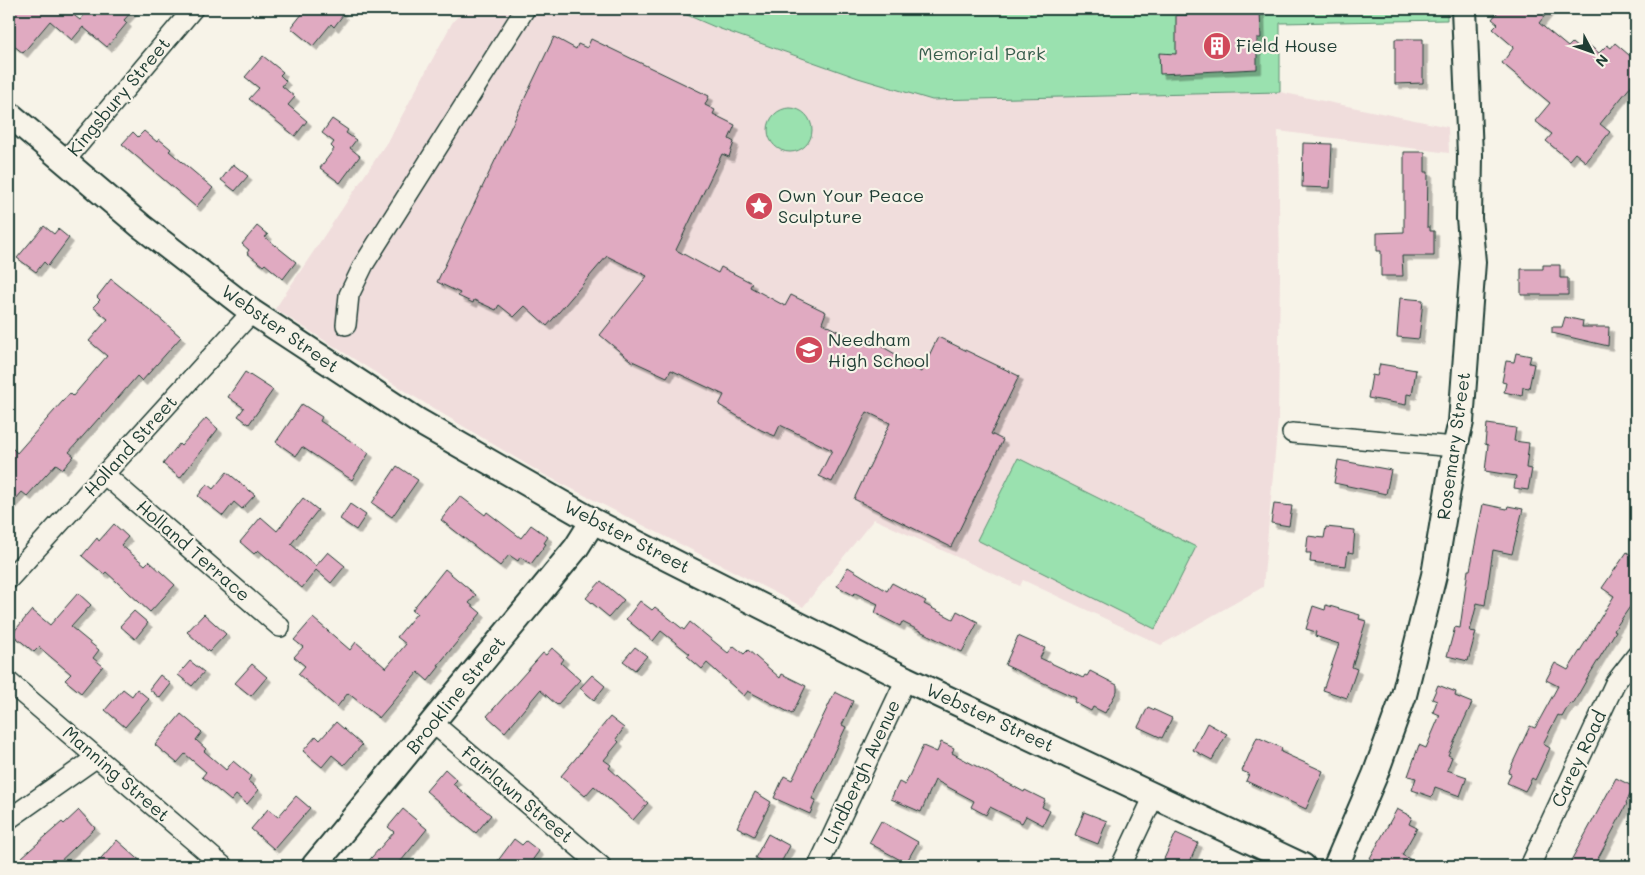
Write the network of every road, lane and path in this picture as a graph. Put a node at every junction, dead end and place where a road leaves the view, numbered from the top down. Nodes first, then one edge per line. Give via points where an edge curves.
1 (193, 9) edge
2 (525, 9) edge
3 (1464, 9) edge
4 (9, 114) edge
5 (64, 162) junction
6 (252, 312) junction
7 (346, 325) dead end
8 (1292, 433) dead end
9 (1455, 447) junction
10 (105, 474) junction
11 (593, 521) junction
12 (9, 579) edge
13 (280, 627) dead end
14 (1636, 656) edge
15 (906, 679) junction
16 (9, 682) edge
17 (433, 723) junction
18 (97, 757) junction
19 (1154, 796) junction
20 (9, 819) edge
21 (223, 866) edge
22 (314, 866) edge
23 (601, 866) edge
24 (818, 866) edge
25 (1121, 866) edge
26 (1303, 866) edge
27 (1336, 866) edge
28 (1530, 866) edge

1 - 5 street, Kingsbury Street
2 - 7 street via 364,264 349,295
3 - 9 street, Rosemary Street via 1473,262 1461,422
4 - 5 street, Webster Street
5 - 6 street, Webster Street
6 - 10 street, Holland Street
6 - 11 street, Webster Street via 418,421
8 - 9 street
9 - 27 street, Rosemary Street via 1434,575 1404,695 1375,775
10 - 12 street, Holland Street
10 - 13 street, Holland Terrace
11 - 15 street, Webster Street
11 - 17 street, Brookline Street via 576,548
14 - 28 street, Carey Road via 1615,683
15 - 19 street, Webster Street
15 - 24 street, Lindbergh Avenue
16 - 18 street, Manning Street
17 - 22 street, Brookline Street
17 - 23 street, Fairlawn Street
18 - 20 street
18 - 21 street, Manning Street
19 - 25 street
19 - 26 street, Webster Street

